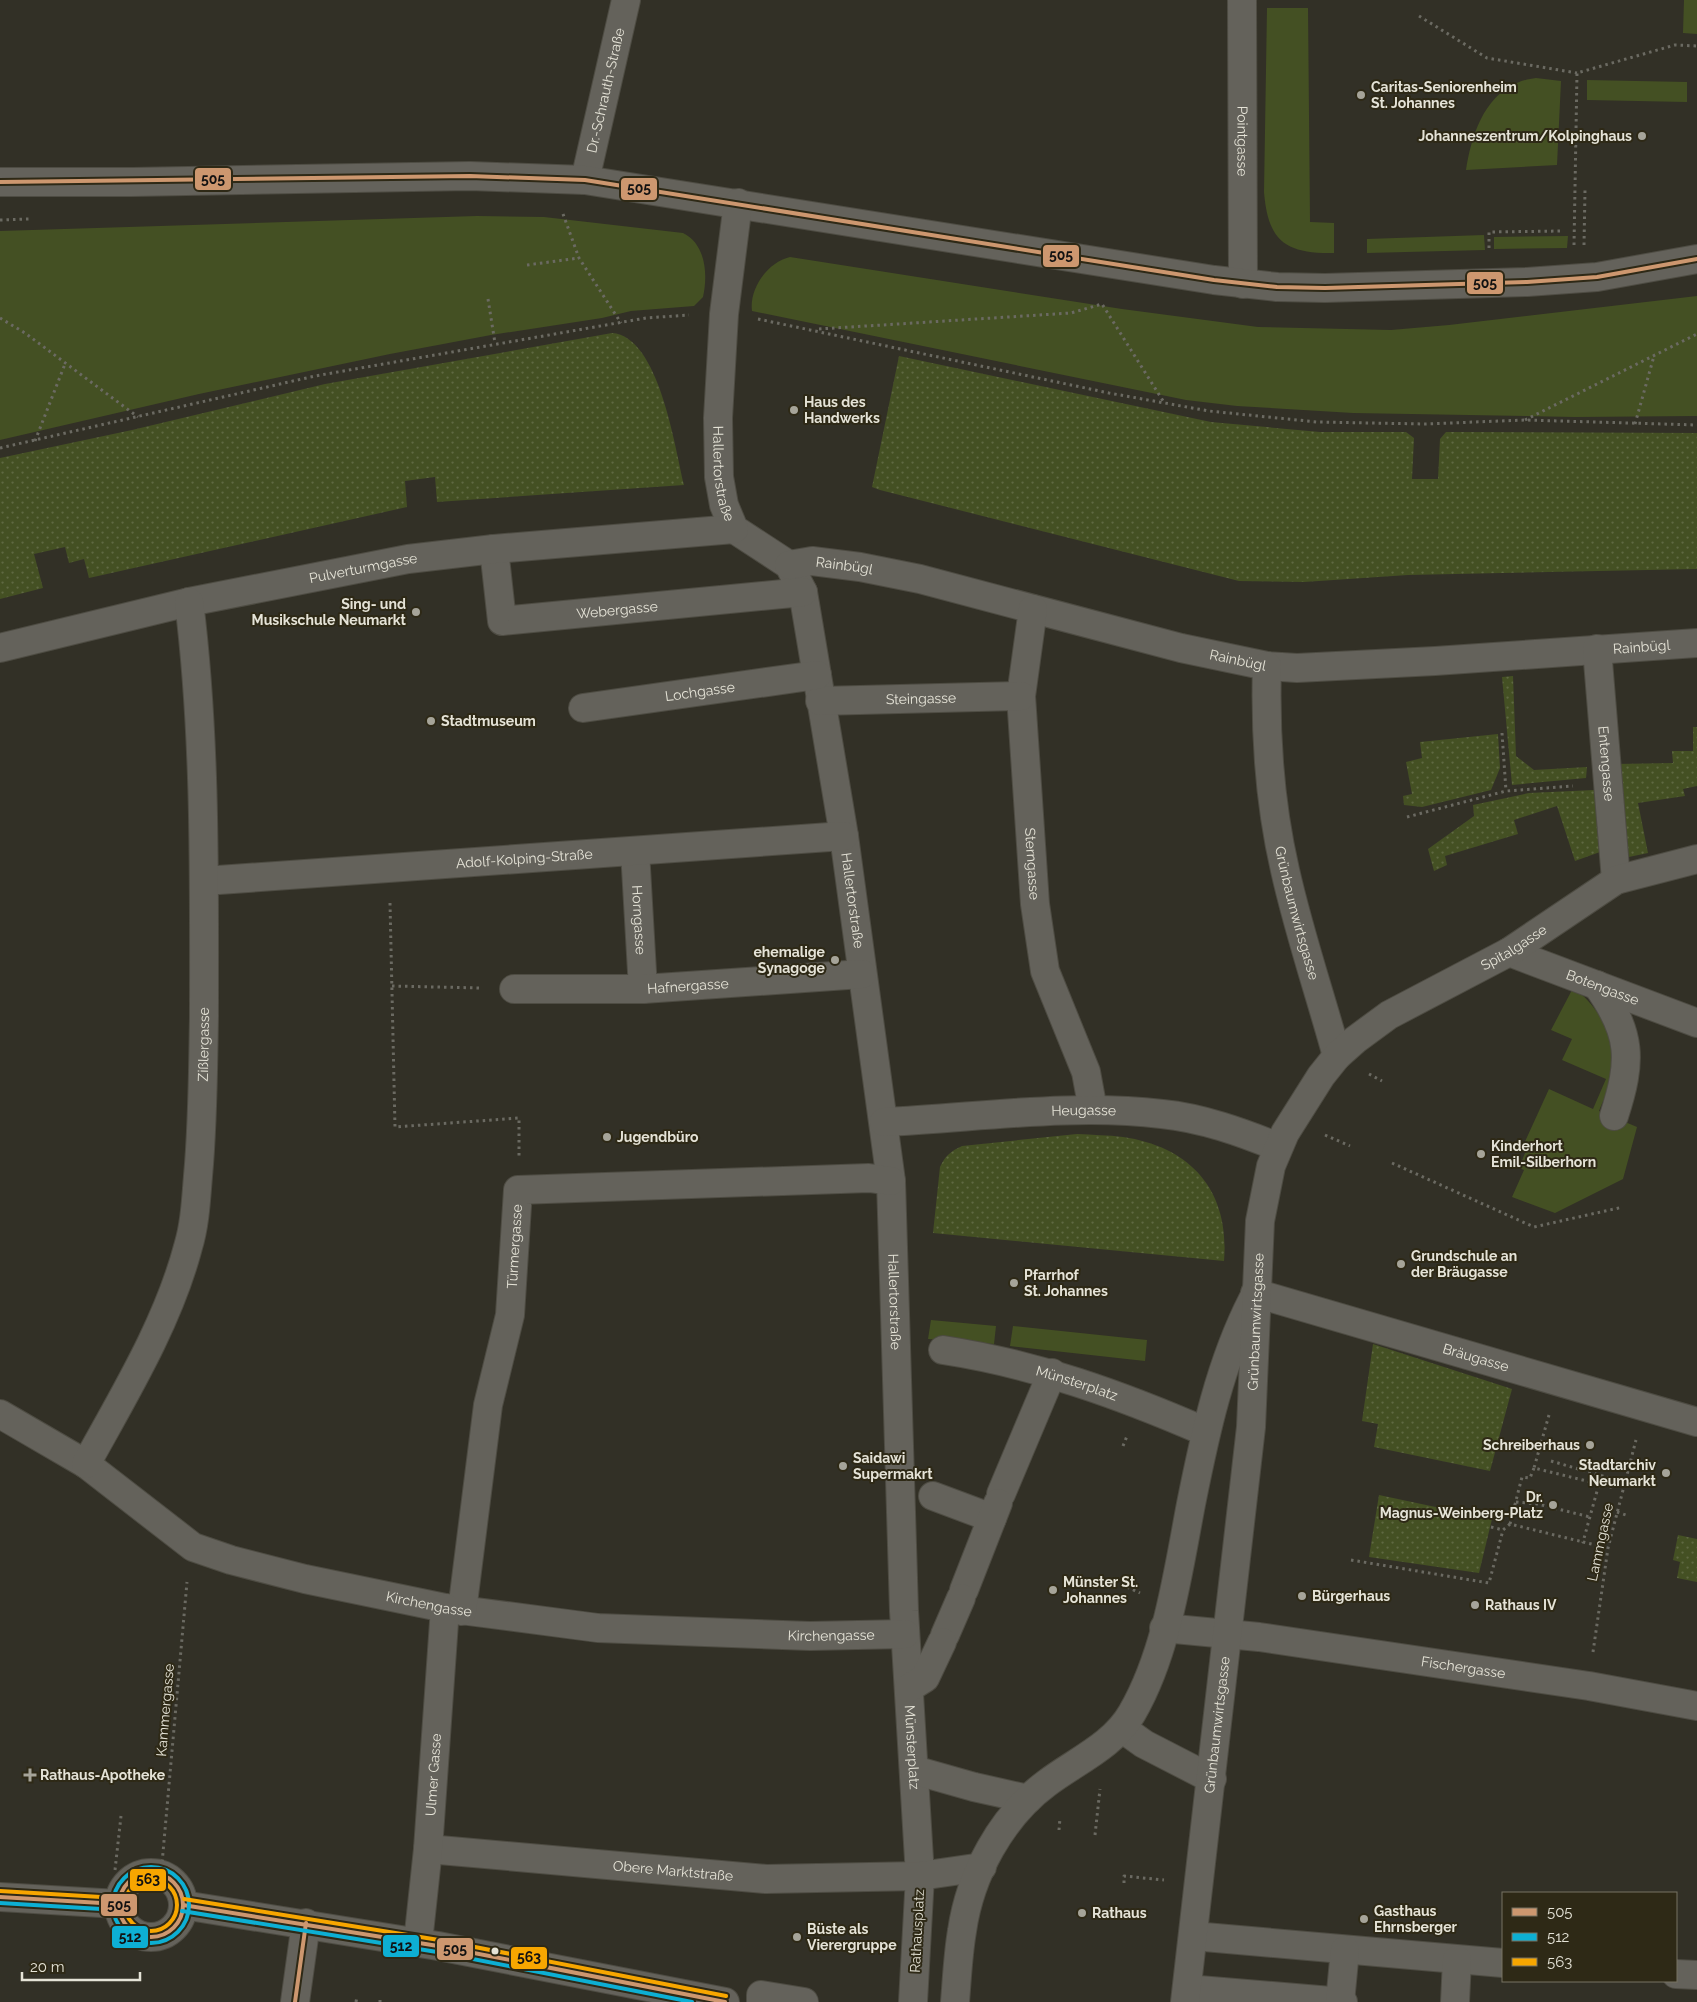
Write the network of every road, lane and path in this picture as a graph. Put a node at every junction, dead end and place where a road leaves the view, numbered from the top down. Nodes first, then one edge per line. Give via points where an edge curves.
1 (626, 0) edge
2 (1242, 0) edge
3 (1419, 16) dead end
4 (1697, 46) edge
5 (1577, 72) junction
6 (585, 180) junction
7 (0, 182) edge
8 (1585, 190) dead end
9 (738, 203) junction
10 (561, 204) dead end
11 (1562, 231) dead end
12 (1584, 239) dead end
13 (1574, 248) dead end
14 (1489, 251) dead end
15 (579, 258) junction
16 (1697, 259) edge
17 (527, 265) dead end
18 (1242, 284) junction
19 (488, 299) dead end
20 (694, 314) dead end
21 (0, 318) edge
22 (750, 318) dead end
23 (620, 323) junction
24 (813, 330) junction
25 (1697, 334) edge
26 (495, 343) junction
27 (1654, 355) junction
28 (65, 364) junction
29 (1165, 404) junction
30 (138, 416) junction
31 (1525, 420) junction
32 (1635, 424) junction
33 (1697, 425) edge
34 (35, 441) junction
35 (0, 448) edge
36 (734, 529) junction
37 (494, 549) junction
38 (789, 566) junction
39 (803, 592) junction
40 (189, 602) junction
41 (1032, 609) junction
42 (1697, 643) edge
43 (0, 648) edge
44 (1597, 649) junction
45 (1267, 666) junction
46 (819, 688) junction
47 (1021, 696) junction
48 (583, 708) dead end
49 (1502, 733) dead end
50 (1608, 785) junction
51 (1506, 791) junction
52 (1407, 817) dead end
53 (844, 836) junction
54 (635, 851) junction
55 (1697, 859) edge
56 (389, 870) junction
57 (1616, 880) junction
58 (204, 881) junction
59 (1509, 952) junction
60 (862, 974) junction
61 (1597, 985) junction
62 (392, 986) junction
63 (514, 989) joint
64 (642, 989) junction
65 (1697, 1024) edge
66 (1337, 1056) junction
67 (1093, 1110) junction
68 (1614, 1116) dead end
69 (884, 1122) junction
70 (1320, 1133) dead end
71 (1350, 1146) dead end
72 (1278, 1147) junction
73 (1392, 1163) dead end
74 (891, 1181) junction
75 (518, 1190) junction
76 (1623, 1207) dead end
77 (1256, 1293) junction
78 (943, 1350) dead end
79 (1052, 1373) junction
80 (1558, 1381) junction
81 (1645, 1406) junction
82 (0, 1414) edge
83 (1697, 1422) edge
84 (1206, 1432) junction
85 (1551, 1461) dead end
86 (86, 1464) junction
87 (1534, 1468) junction
88 (1598, 1484) junction
89 (933, 1496) dead end
90 (1516, 1502) junction
91 (997, 1505) junction
92 (1617, 1512) junction
93 (1626, 1515) dead end
94 (1590, 1517) junction
95 (1510, 1524) junction
96 (1490, 1527) dead end
97 (1503, 1530) junction
98 (1583, 1542) junction
99 (193, 1547) junction
100 (1608, 1548) junction
101 (1351, 1560) dead end
102 (453, 1610) junction
103 (1164, 1628) junction
104 (1229, 1633) junction
105 (906, 1634) junction
106 (1589, 1686) junction
107 (909, 1688) junction
108 (1697, 1706) edge
109 (1123, 1729) junction
110 (914, 1770) junction
111 (1212, 1779) junction
112 (1028, 1798) junction
113 (120, 1816) dead end
114 (1060, 1824) dead end
115 (1059, 1830) dead end
116 (428, 1849) junction
117 (116, 1866) dead end
118 (982, 1867) junction
119 (919, 1868) junction
120 (161, 1875) junction
121 (1165, 1880) dead end
122 (1124, 1883) dead end
123 (0, 1897) edge
124 (118, 1904) junction
125 (183, 1904) junction
126 (306, 1923) junction
127 (1193, 1936) junction
128 (418, 1942) junction
129 (1345, 1950) junction
130 (1458, 1960) junction
131 (1502, 1963) edge
132 (1677, 1974) edge
133 (1697, 1975) edge
134 (357, 1996) dead end
135 (1186, 1996) edge
136 (295, 2002) edge
137 (356, 2002) edge
138 (725, 2002) edge
139 (761, 2002) edge
140 (804, 2002) edge
141 (913, 2002) edge
142 (955, 2002) edge
143 (1341, 2002) edge
144 (1455, 2002) edge

1 - 6 street, Dr.-Schrauth-Straße
2 - 18 street, Pointgasse
3 - 5 path via 1487,58
4 - 5 path via 1675,45
5 - 13 path
6 - 7 street via 470,176
6 - 9 street
8 - 12 path
9 - 18 street
9 - 36 street, Hallertorstraße via 724,314 718,418 719,477 724,505
10 - 15 path via 565,224
11 - 14 path via 1489,232
15 - 17 path
15 - 23 path
16 - 18 street via 1597,277 1528,282 1325,288
19 - 26 path
20 - 23 path
21 - 28 path
22 - 24 path
23 - 26 path
24 - 29 path
24 - 29 path via 1079,312 1102,304
25 - 27 path
26 - 30 path via 315,376
27 - 31 path
27 - 32 path
28 - 30 path
28 - 34 path
29 - 31 path via 1317,422 1425,424
30 - 34 path
31 - 32 path
32 - 33 path
34 - 35 path
36 - 37 street, Pulverturmgasse
36 - 38 street, Hallertorstraße
37 - 39 street, Webergasse via 502,621
37 - 40 street, Pulverturmgasse via 408,559
38 - 39 street, Hallertorstraße
38 - 41 street, Rainbügl via 812,561 860,567 965,589
39 - 46 street, Hallertorstraße
40 - 43 street, Pulverturmgasse
40 - 58 street, Zißlergasse via 196,659
41 - 45 street, Rainbügl via 1181,648
41 - 47 street, Sterngasse
42 - 44 street, Rainbügl
44 - 45 street, Rainbügl via 1347,666
44 - 50 street, Entengasse
45 - 66 street, Grünbaumwirtsgasse via 1268,752 1284,868
46 - 47 street, Steingasse
46 - 48 street, Lochgasse
46 - 53 street, Hallertorstraße
47 - 67 street, Sterngasse via 1035,904 1045,971 1086,1072
49 - 51 path
50 - 51 path
50 - 57 street, Entengasse
51 - 52 path
53 - 54 street, Adolf-Kolping-Straße
53 - 60 street, Hallertorstraße
54 - 56 street, Adolf-Kolping-Straße
54 - 64 street, Horngasse
55 - 57 street, Spitalgasse
56 - 58 street, Adolf-Kolping-Straße
56 - 62 path
57 - 59 street, Spitalgasse
58 - 86 street, Zißlergasse via 203,1119 189,1246 161,1320
59 - 61 street, Botengasse
59 - 66 street, Spitalgasse via 1389,1016
60 - 64 street, Hafnergasse
60 - 69 street, Hallertorstraße
61 - 65 street, Botengasse
61 - 68 street via 1617,1016 1626,1041 1626,1073
62 - 63 path
62 - 75 path via 395,1127 520,1118
63 - 64 street, Hafnergasse
66 - 72 street, Grünbaumwirtsgasse via 1307,1097
67 - 69 street, Heugasse
67 - 72 street, Heugasse via 1188,1118
69 - 74 street, Hallertorstraße
70 - 71 path
72 - 77 street, Grünbaumwirtsgasse via 1264,1193
73 - 76 path via 1534,1227
74 - 75 street, Türmergasse via 869,1178
74 - 105 street, Hallertorstraße
75 - 102 street, Türmergasse via 510,1315 488,1405
77 - 80 street, Bräugasse
77 - 84 street via 1229,1350
77 - 104 street, Grünbaumwirtsgasse via 1251,1428
78 - 79 street, Münsterplatz
79 - 84 street, Münsterplatz via 1141,1404
79 - 91 street
80 - 81 street, Bräugasse
80 - 87 path
81 - 83 street, Bräugasse
81 - 92 path, Lammgasse
82 - 86 street, Kirchengasse
84 - 103 street via 1182,1558
85 - 88 path via 1613,1479 1611,1487
86 - 99 street, Kirchengasse
87 - 88 path
87 - 90 path via 1530,1478 1522,1477
88 - 94 path
89 - 91 street
90 - 94 path
90 - 95 path
91 - 107 street via 925,1678
92 - 93 path
92 - 100 path, Lammgasse
94 - 98 path
95 - 97 path
95 - 98 path
96 - 97 path
97 - 101 path via 1489,1583
98 - 100 path
99 - 102 street, Kirchengasse via 304,1579
99 - 120 path, Kammergasse
100 - 106 path, Lammgasse
102 - 105 street, Kirchengasse via 598,1628 810,1636
102 - 116 street, Ulmer Gasse
103 - 104 street
103 - 109 street via 1145,1689
104 - 106 street, Fischergasse
104 - 111 street, Grünbaumwirtsgasse
105 - 107 street, Münsterplatz
106 - 108 street, Fischergasse
107 - 110 street, Münsterplatz
109 - 111 street via 1144,1744
109 - 112 street
110 - 112 street
110 - 119 street, Münsterplatz
111 - 127 street, Grünbaumwirtsgasse
112 - 118 street via 996,1840
113 - 117 path
114 - 115 path
116 - 119 street, Obere Marktstraße via 766,1878
116 - 128 street, Ulmer Gasse
118 - 119 street, Obere Marktstraße
118 - 142 street via 972,1888 962,1931
119 - 141 street, Rathausplatz
120 - 124 street via 142,1874 132,1879 125,1886
120 - 125 street via 177,1886
121 - 122 path via 1124,1876
123 - 124 street
124 - 125 street via 120,1914 131,1931 150,1938 164,1934 177,1924
125 - 126 street
126 - 128 street
126 - 136 street
127 - 129 street
127 - 135 street, Grünbaumwirtsgasse
128 - 138 street
129 - 130 street
129 - 143 street
130 - 131 street
130 - 144 street
132 - 133 street
134 - 137 path
135 - 143 street
139 - 140 street via 761,1994

